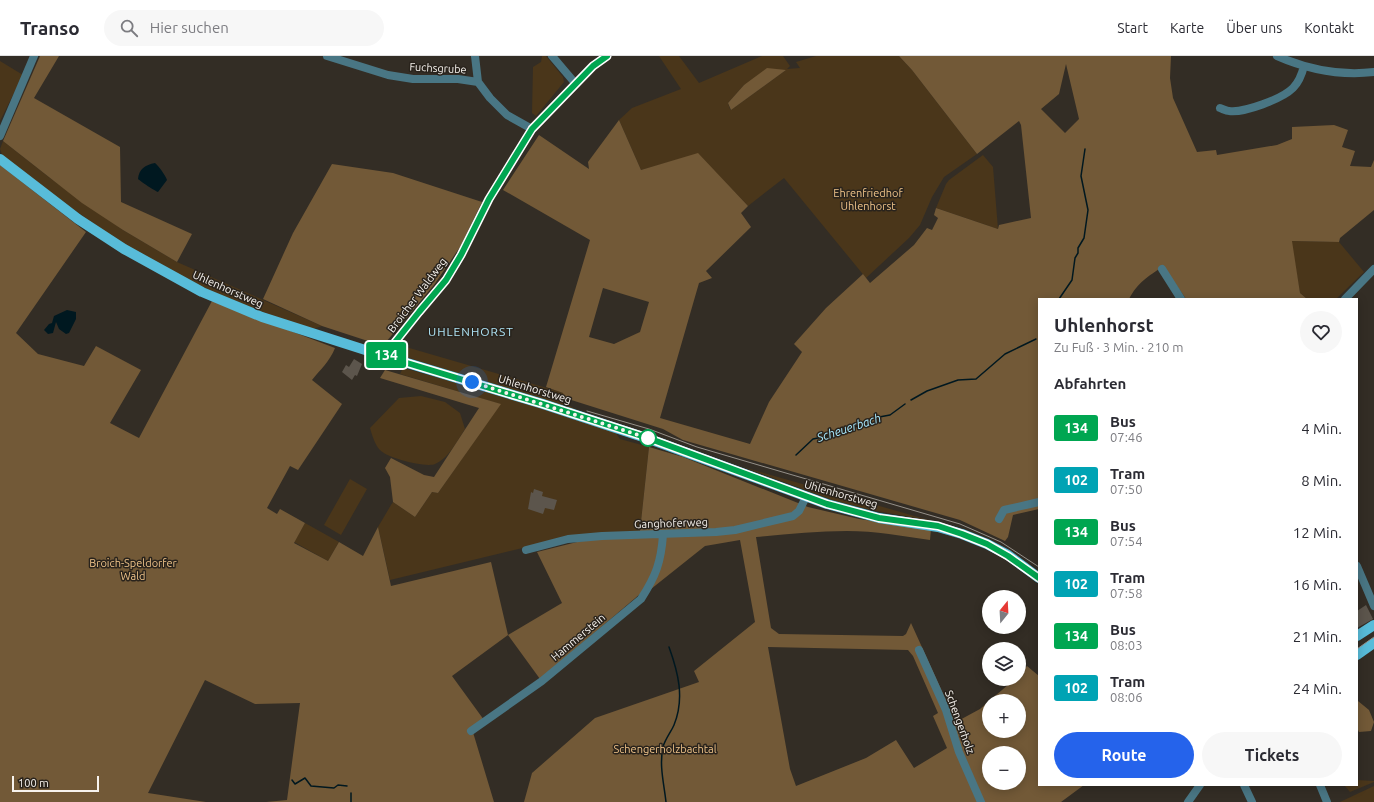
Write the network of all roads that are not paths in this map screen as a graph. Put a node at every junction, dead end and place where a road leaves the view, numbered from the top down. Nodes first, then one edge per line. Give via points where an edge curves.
1 (34, 56) edge
2 (327, 56) edge
3 (475, 56) edge
4 (552, 56) edge
5 (607, 56) edge
6 (1277, 56) edge
7 (1304, 66) junction
8 (1374, 72) edge
9 (478, 82) junction
10 (575, 83) junction
11 (1220, 108) dead end
12 (532, 129) junction
13 (0, 136) edge
14 (0, 159) edge
15 (1162, 269) dead end
16 (1374, 269) edge
17 (1180, 298) edge
18 (1346, 298) edge
19 (384, 356) junction
20 (806, 497) junction
21 (1038, 502) edge
22 (999, 519) dead end
23 (663, 535) junction
24 (526, 550) dead end
25 (1358, 568) edge
26 (1038, 577) edge
27 (1374, 606) edge
28 (1374, 625) edge
29 (1358, 635) edge
30 (1374, 644) edge
31 (919, 650) dead end
32 (1358, 654) edge
33 (471, 731) dead end
34 (1199, 786) edge
35 (1244, 786) edge
36 (1320, 786) edge
37 (981, 802) edge
38 (1188, 802) edge
39 (1252, 802) edge
40 (1327, 802) edge

1 - 13 street
2 - 9 street, Fuchsgrube via 388,75 413,79 458,79
3 - 9 street
4 - 10 street
5 - 10 street, Broicher Waldweg
6 - 7 street
7 - 8 street via 1348,74
7 - 11 street via 1293,88 1279,98 1247,109 1229,111
9 - 12 street, Fuchsgrube via 506,115
10 - 12 street, Broicher Waldweg
12 - 19 street, Broicher Waldweg via 489,199 446,280
14 - 19 main road, Uhlenhorstweg via 124,249 202,292 262,317
15 - 17 street
16 - 18 street
19 - 20 main road, Uhlenhorstweg via 648,438
20 - 23 street, Ganghoferweg via 799,511 793,516 729,531
20 - 26 main road, Uhlenhorstweg via 859,513 938,526 962,534 987,544
21 - 22 street via 1004,510
23 - 24 street, Ganghoferweg via 568,539
23 - 33 street, Hammerstein via 658,569 641,599 542,681
25 - 27 street
28 - 29 main road
30 - 32 main road
31 - 37 street, Schengerholz via 946,710 959,752
34 - 38 street
35 - 39 street
36 - 40 street

